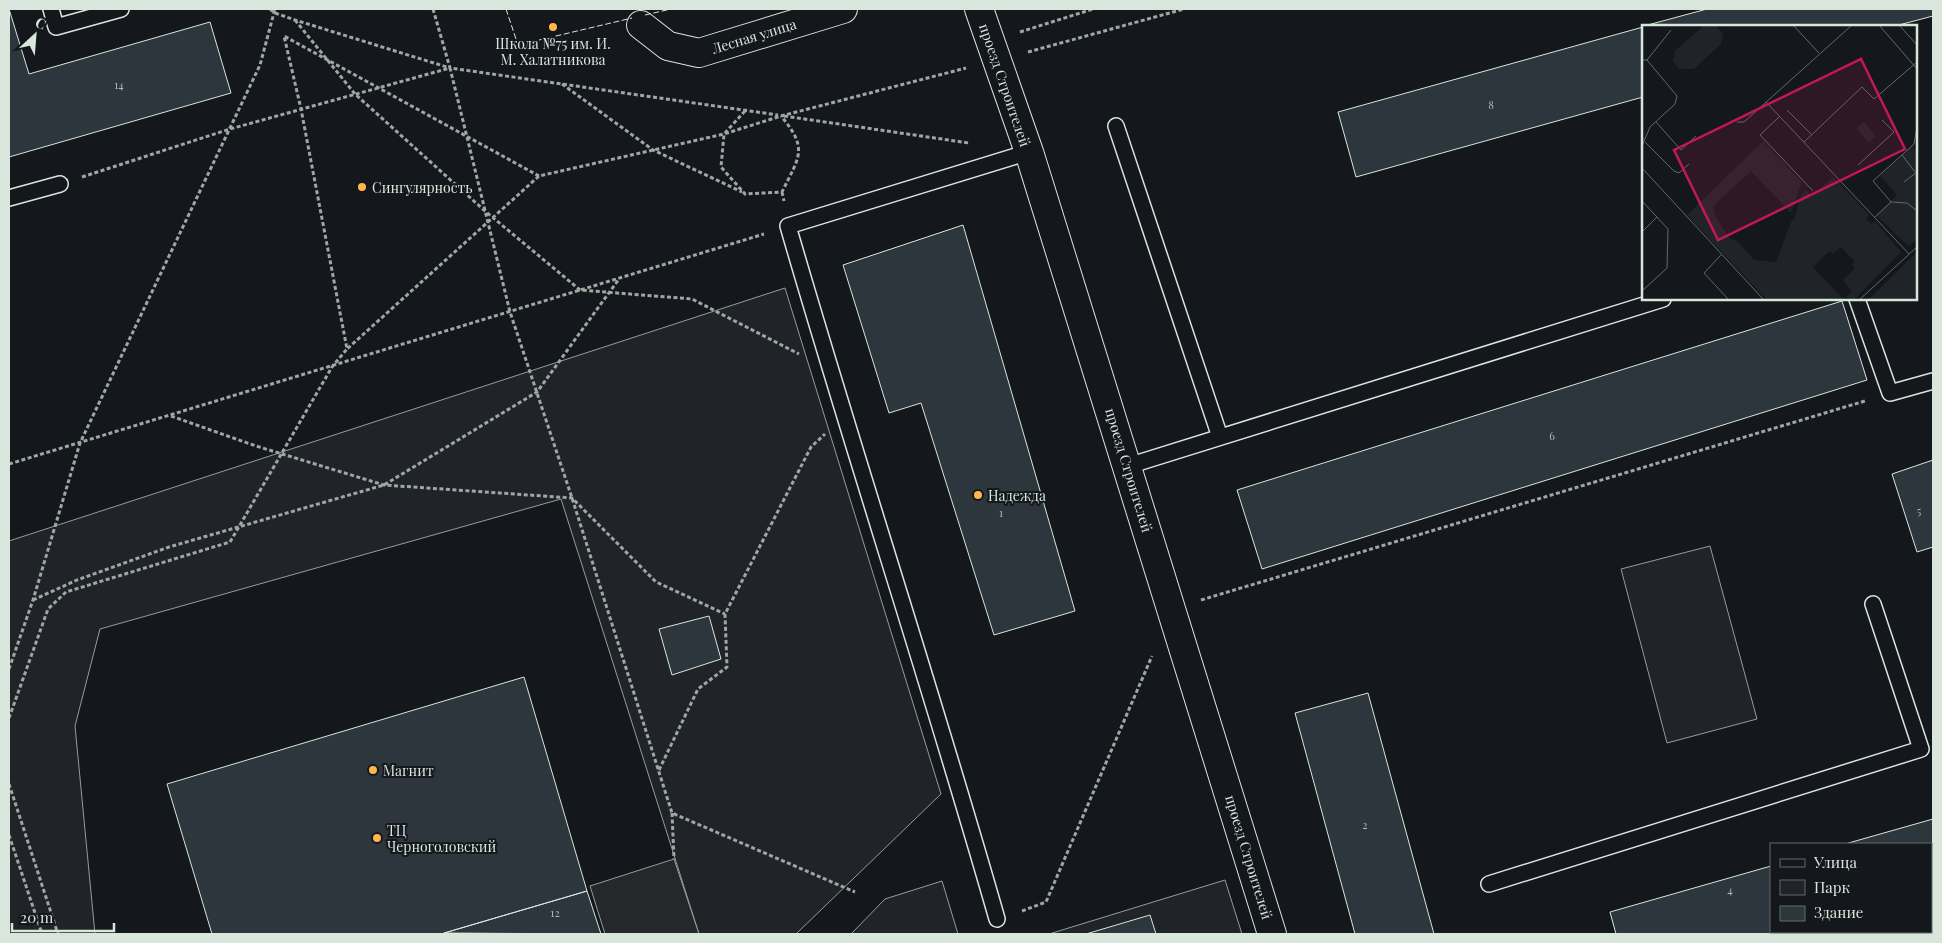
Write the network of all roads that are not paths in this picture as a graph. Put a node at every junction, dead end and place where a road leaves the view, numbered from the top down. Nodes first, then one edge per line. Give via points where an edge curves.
1 (50, 9) edge
2 (121, 9) edge
3 (843, 9) edge
4 (979, 9) edge
5 (641, 25) dead end
6 (1116, 126) dead end
7 (1029, 152) junction
8 (60, 184) road end
9 (9, 198) edge
10 (1660, 300) edge
11 (1857, 300) edge
12 (1933, 381) edge
13 (1220, 437) junction
14 (1128, 466) junction
15 (1873, 604) dead end
16 (1489, 884) dead end
17 (997, 919) road end
18 (1272, 934) edge

1 - 2 lane via 56,28
3 - 5 street, Лесная улица via 699,53 668,46
4 - 7 street, проезд Строителей
6 - 13 lane
7 - 14 street, проезд Строителей
7 - 17 lane via 788,226 961,790
8 - 9 lane
10 - 13 lane
11 - 12 lane via 1890,394
13 - 14 lane
14 - 18 street, проезд Строителей
15 - 16 lane via 1921,749

